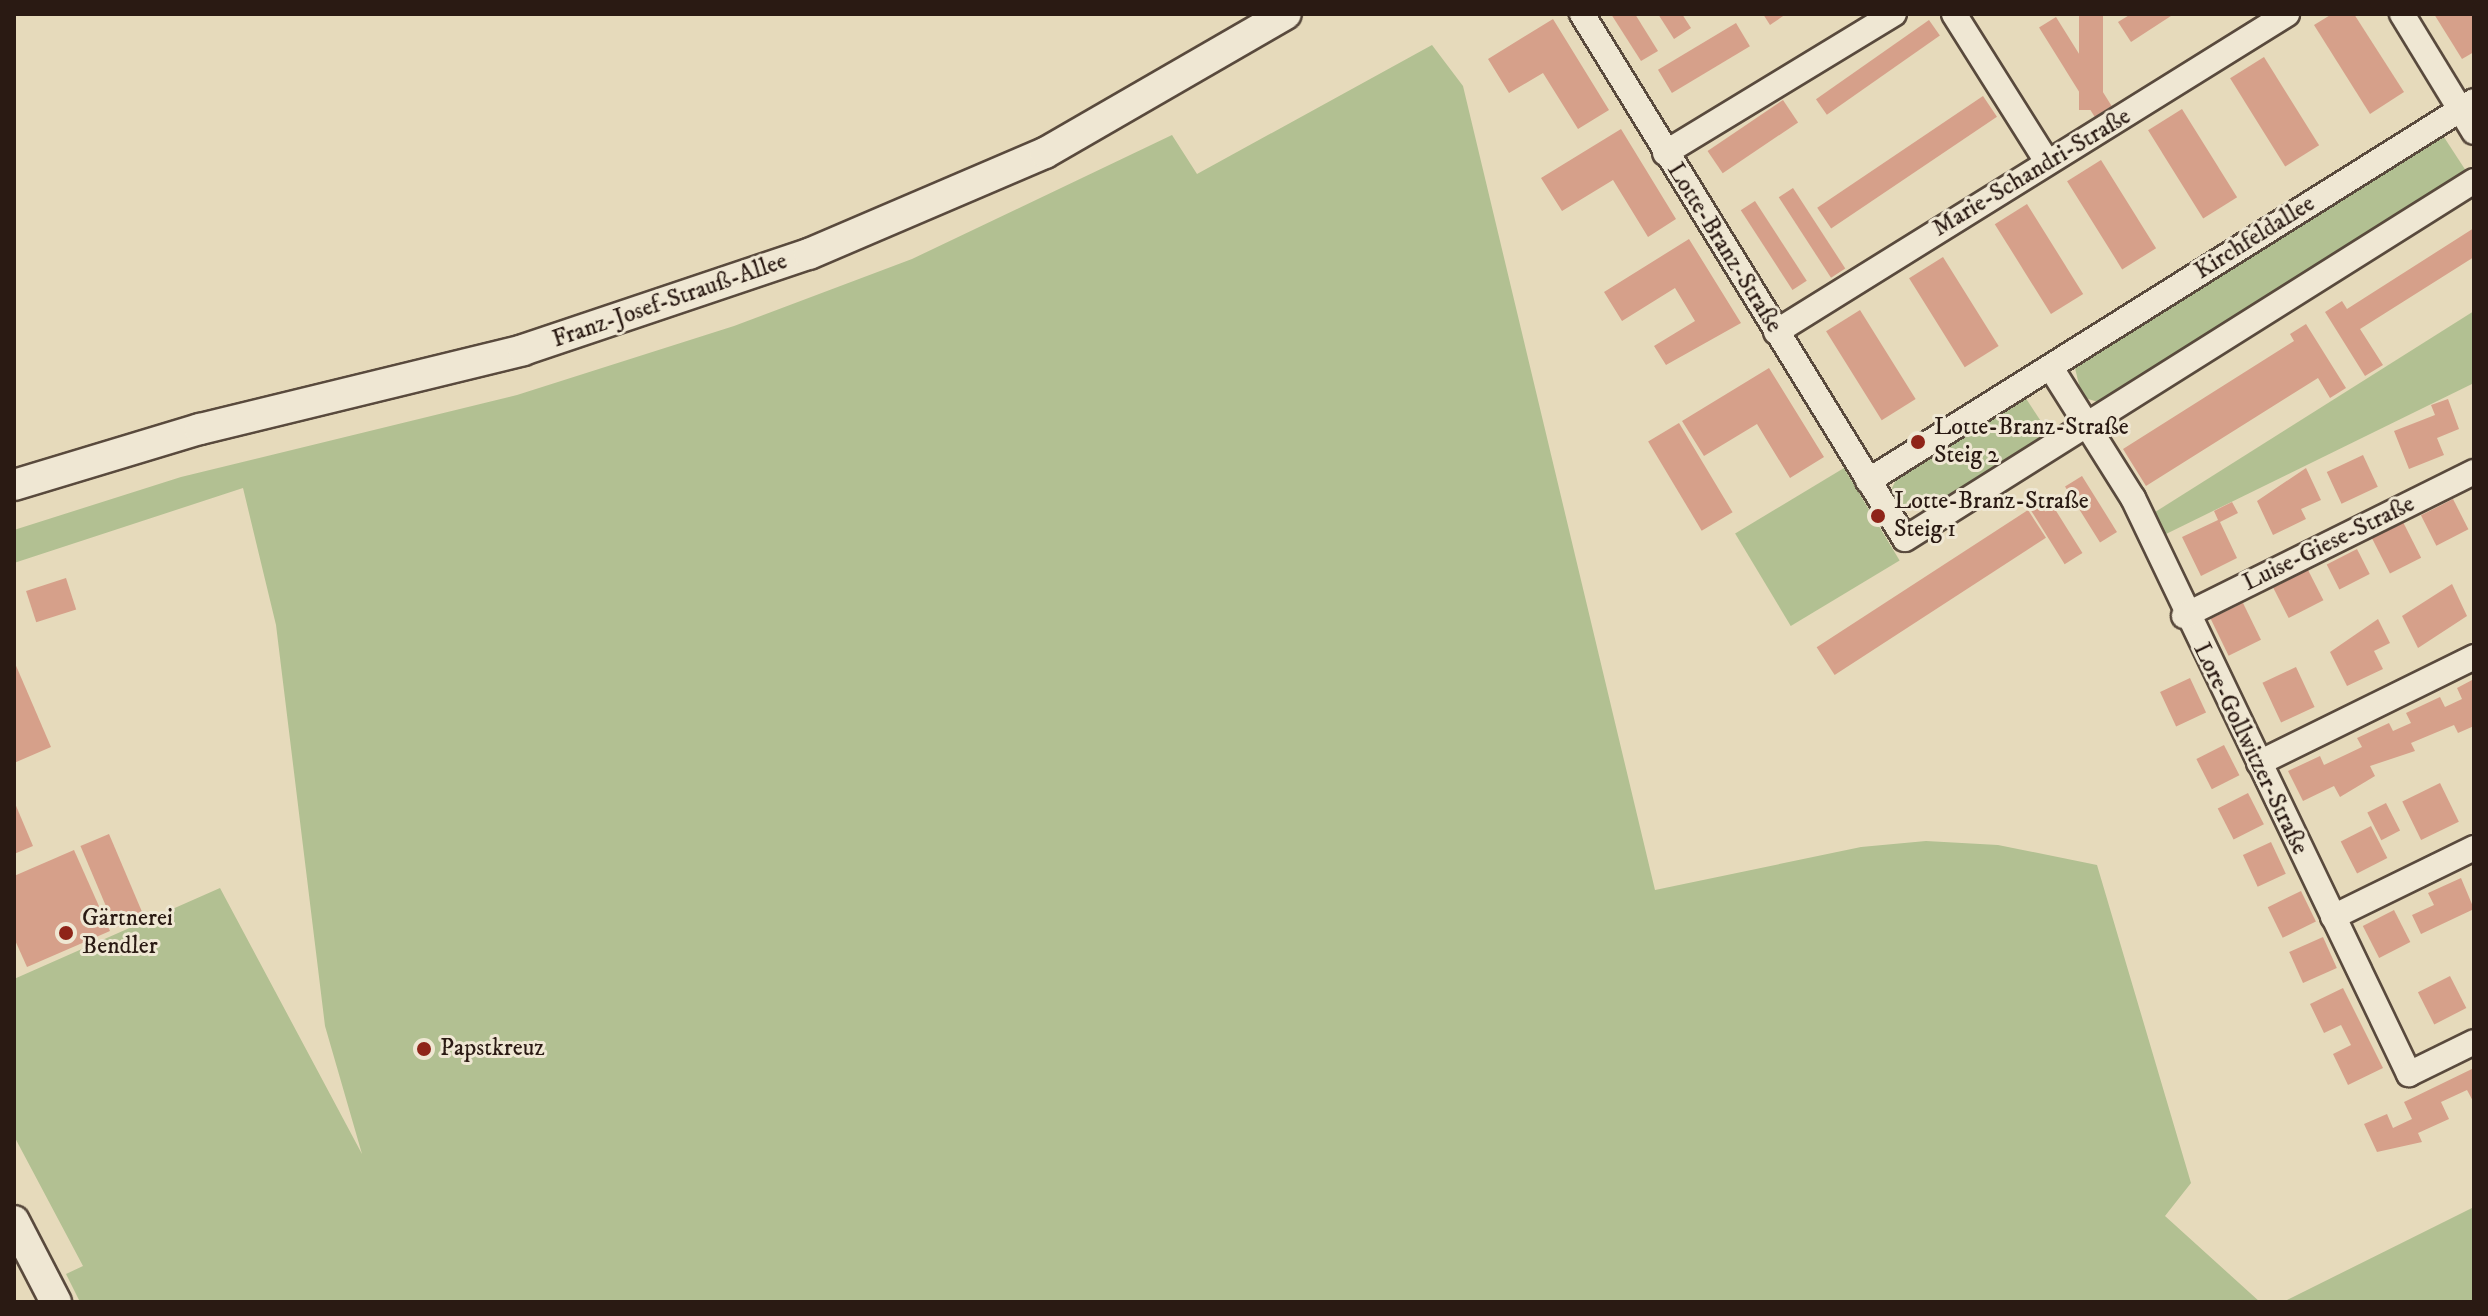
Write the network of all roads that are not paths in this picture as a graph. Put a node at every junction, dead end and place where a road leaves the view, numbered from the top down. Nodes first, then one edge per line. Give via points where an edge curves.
1 (1286, 14) edge
2 (1582, 14) edge
3 (1894, 14) edge
4 (1954, 14) edge
5 (2287, 14) edge
6 (2402, 14) edge
7 (2467, 105) edge
8 (2474, 132) edge
9 (1665, 153) junction
10 (2046, 160) junction
11 (2474, 181) edge
12 (1776, 332) junction
13 (2051, 368) junction
14 (2088, 426) junction
15 (2474, 472) edge
16 (1868, 481) junction
17 (14, 485) edge
18 (2184, 616) junction
19 (2474, 657) edge
20 (2259, 763) junction
21 (2474, 848) edge
22 (2333, 917) junction
23 (2474, 1042) edge
24 (14, 1221) edge
25 (56, 1302) edge

1 - 17 street, Franz-Josef-Strauß-Allee via 1045,153 794,260 523,350 200,429
2 - 9 street, Lotte-Branz-Straße
3 - 9 street
4 - 10 street
5 - 10 street, Marie-Schandri-Straße via 2049,164
6 - 7 street
7 - 8 street
7 - 13 street, Kirchfeldallee
9 - 12 street, Lotte-Branz-Straße
10 - 12 street, Marie-Schandri-Straße
11 - 14 street
12 - 16 street, Lotte-Branz-Straße
13 - 14 street
13 - 16 street, Kirchfeldallee
14 - 16 street via 1905,539
14 - 18 street, Lore-Gollwitzer-Straße via 2133,498
15 - 18 street, Luise-Giese-Straße
18 - 20 street, Lore-Gollwitzer-Straße
19 - 20 street
20 - 22 street, Lore-Gollwitzer-Straße
21 - 22 street
22 - 23 street, Lore-Gollwitzer-Straße via 2409,1074
24 - 25 street

